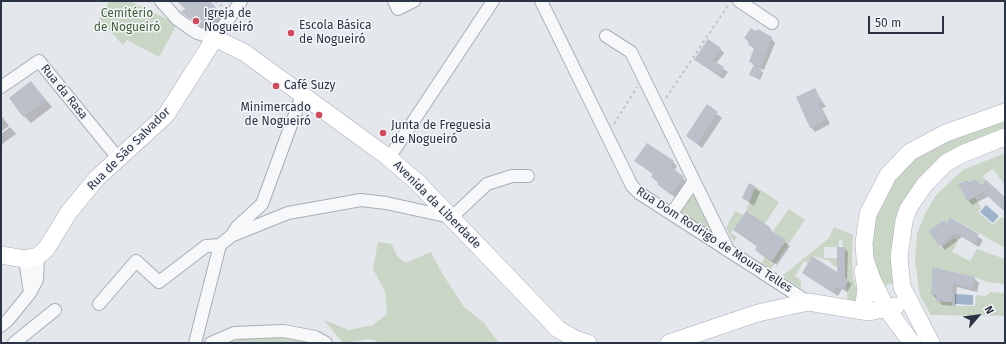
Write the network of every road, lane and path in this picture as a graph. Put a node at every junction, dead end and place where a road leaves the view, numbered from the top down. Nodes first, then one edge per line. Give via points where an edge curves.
1 (162, 1) edge
2 (241, 1) edge
3 (394, 1) edge
4 (414, 1) edge
5 (493, 1) edge
6 (542, 1) edge
7 (731, 1) edge
8 (745, 3) edge
9 (772, 23) dead end
10 (606, 36) dead end
11 (216, 38) junction
12 (643, 78) junction
13 (1, 87) edge
14 (302, 95) junction
15 (659, 109) junction
16 (1005, 112) edge
17 (607, 135) junction
18 (1005, 137) edge
19 (118, 158) junction
20 (389, 158) junction
21 (528, 176) dead end
22 (694, 181) junction
23 (672, 213) junction
24 (450, 218) junction
25 (231, 236) junction
26 (220, 245) junction
27 (728, 249) junction
28 (1, 255) edge
29 (31, 258) junction
30 (866, 259) junction
31 (905, 293) junction
32 (808, 302) junction
33 (883, 302) junction
34 (99, 304) dead end
35 (858, 305) junction
36 (55, 310) dead end
37 (1, 326) edge
38 (579, 342) edge
39 (14, 343) edge
40 (195, 343) edge
41 (210, 343) edge
42 (326, 343) edge
43 (669, 343) edge
44 (912, 343) edge
45 (931, 343) edge

1 - 11 street via 177,19 196,33
2 - 11 street
3 - 4 street via 398,9
5 - 20 street
6 - 17 street, Rua Dom Rodrigo de Moura Telles
7 - 15 path
8 - 9 street
10 - 12 street via 631,52
11 - 14 street, Avenida da Liberdade via 245,54
11 - 19 street, Rua de São Salvador via 166,115
12 - 15 street
12 - 17 path
13 - 19 street, Rua da Rasa via 39,61
14 - 20 street, Avenida da Liberdade
14 - 25 street via 262,204
15 - 22 street
16 - 30 street via 925,142 895,165 881,185 868,214 864,243
17 - 23 street, Rua Dom Rodrigo de Moura Telles via 632,186
18 - 31 street via 946,163 915,196 904,221 899,257
19 - 29 street, Rua de São Salvador via 97,178 69,212 46,249
20 - 24 street, Avenida da Liberdade via 417,182
21 - 24 street via 512,176 487,184
22 - 23 street
22 - 27 street
23 - 27 street, Rua Dom Rodrigo de Moura Telles
24 - 25 street via 386,203 361,200 288,213
24 - 38 street, Avenida da Liberdade via 558,329
25 - 26 street
26 - 34 street via 206,246 159,282 136,261
26 - 40 street
27 - 32 street, Rua Dom Rodrigo de Moura Telles
28 - 29 street
29 - 37 street via 37,280 30,293
30 - 33 street
30 - 35 street via 862,272 866,289
31 - 33 street via 897,306
31 - 45 street
32 - 35 street
32 - 43 street via 758,313
33 - 35 street via 869,312
33 - 44 street
36 - 39 street
41 - 42 street via 234,334 284,331 315,337

